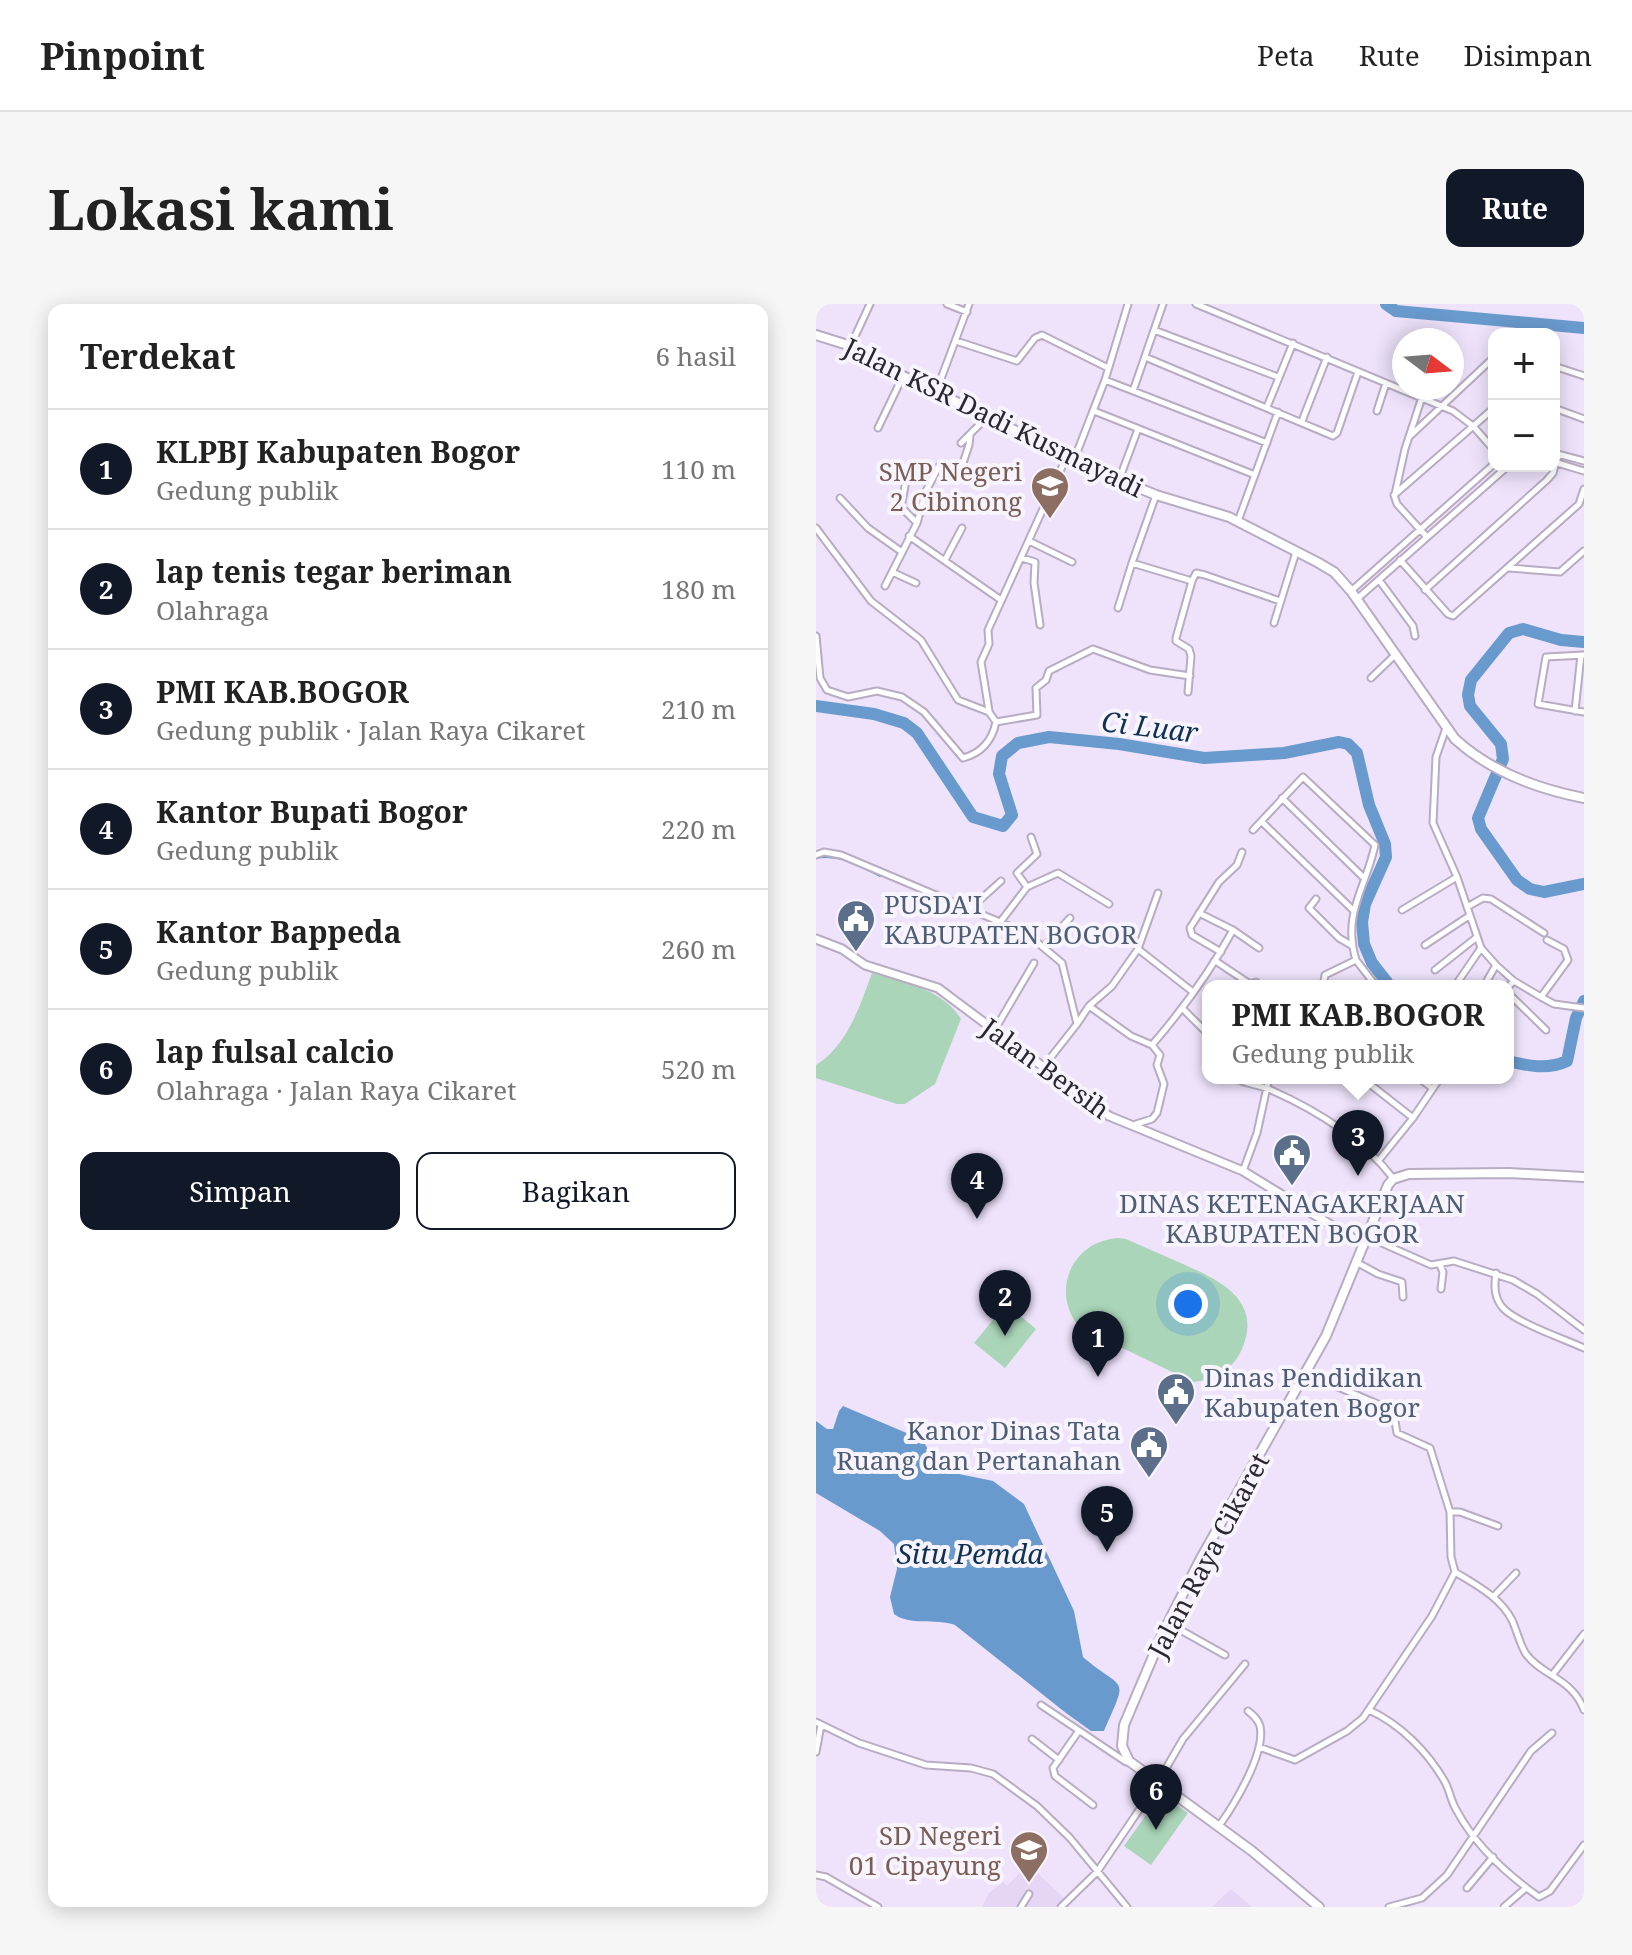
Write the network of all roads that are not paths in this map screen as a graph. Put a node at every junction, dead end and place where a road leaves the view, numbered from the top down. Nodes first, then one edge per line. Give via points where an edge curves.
1 (870, 304) edge
2 (947, 304) edge
3 (969, 304) edge
4 (1128, 304) edge
5 (1163, 304) edge
6 (1196, 304) edge
7 (967, 312) junction
8 (1154, 330) junction
9 (816, 335) edge
10 (956, 341) junction
11 (1293, 343) junction
12 (851, 346) junction
13 (1145, 357) junction
14 (1327, 357) junction
15 (1488, 363) edge
16 (1108, 368) junction
17 (1560, 368) edge
18 (1358, 372) junction
19 (903, 376) junction
20 (1584, 376) edge
21 (1278, 377) junction
22 (1105, 380) junction
23 (1386, 383) junction
24 (1392, 385) edge
25 (1133, 391) junction
26 (936, 392) junction
27 (1421, 400) edge
28 (1429, 400) edge
29 (1443, 406) junction
30 (1267, 407) junction
31 (1560, 410) edge
32 (1094, 411) junction
33 (1377, 411) dead end
34 (1278, 412) junction
35 (1488, 413) edge
36 (987, 416) junction
37 (1584, 419) edge
38 (1302, 421) junction
39 (1473, 426) junction
40 (878, 428) dead end
41 (1138, 429) junction
42 (970, 435) junction
43 (1409, 437) junction
44 (961, 443) dead end
45 (1267, 443) junction
46 (1488, 443) edge
47 (1560, 454) edge
48 (1070, 458) junction
49 (1584, 461) edge
50 (1560, 464) edge
51 (939, 466) dead end
52 (961, 469) dead end
53 (1488, 469) edge
54 (1584, 471) edge
55 (1501, 472) edge
56 (1551, 472) edge
57 (1255, 475) junction
58 (906, 481) dead end
59 (1119, 481) junction
60 (1584, 489) edge
61 (1156, 495) junction
62 (1394, 495) junction
63 (840, 498) dead end
64 (1579, 504) junction
65 (1584, 511) edge
66 (1237, 522) junction
67 (917, 523) junction
68 (816, 528) edge
69 (962, 528) dead end
70 (1420, 529) junction
71 (909, 536) junction
72 (1426, 536) junction
73 (1029, 541) junction
74 (1584, 551) edge
75 (902, 552) junction
76 (1296, 552) junction
77 (1022, 558) junction
78 (945, 560) junction
79 (1400, 560) junction
80 (1072, 562) dead end
81 (1132, 563) junction
82 (1508, 568) junction
83 (892, 572) junction
84 (1379, 580) junction
85 (1192, 581) junction
86 (916, 583) dead end
87 (885, 586) dead end
88 (1425, 590) junction
89 (1354, 595) junction
90 (1001, 600) junction
91 (1280, 601) junction
92 (1118, 608) dead end
93 (1274, 623) dead end
94 (1040, 625) dead end
95 (816, 636) edge
96 (1415, 636) dead end
97 (1397, 653) junction
98 (1583, 655) edge
99 (1190, 676) junction
100 (1371, 678) dead end
101 (1188, 692) dead end
102 (1575, 711) junction
103 (989, 712) junction
104 (1584, 712) edge
105 (996, 722) junction
106 (1447, 727) junction
107 (1282, 798) junction
108 (1584, 798) edge
109 (1262, 821) junction
110 (1253, 830) dead end
111 (1031, 837) dead end
112 (1242, 852) dead end
113 (816, 855) edge
114 (1457, 877) junction
115 (1364, 878) junction
116 (1001, 881) dead end
117 (1027, 887) junction
118 (1158, 893) dead end
119 (1316, 899) dead end
120 (1109, 904) dead end
121 (1467, 907) junction
122 (970, 909) junction
123 (1353, 910) junction
124 (1402, 910) dead end
125 (1199, 913) junction
126 (1469, 916) junction
127 (1070, 918) dead end
128 (1001, 921) junction
129 (1233, 930) junction
130 (1544, 933) dead end
131 (1477, 937) junction
132 (816, 939) edge
133 (1547, 940) dead end
134 (1425, 945) dead end
135 (1044, 946) junction
136 (1352, 946) junction
137 (1259, 948) dead end
138 (1481, 948) junction
139 (1138, 949) junction
140 (1221, 952) junction
141 (1356, 960) junction
142 (1217, 962) junction
143 (1034, 963) dead end
144 (1496, 965) junction
145 (1435, 970) dead end
146 (1203, 980) edge
147 (1244, 980) edge
148 (1324, 980) edge
149 (1371, 980) edge
150 (1459, 980) edge
151 (1487, 980) edge
152 (1513, 980) edge
153 (1202, 981) edge
154 (1514, 981) edge
155 (1193, 992) junction
156 (1514, 996) edge
157 (1541, 997) junction
158 (1089, 1006) junction
159 (1584, 1008) edge
160 (1183, 1009) junction
161 (1075, 1027) junction
162 (1202, 1028) edge
163 (1546, 1030) dead end
164 (994, 1032) junction
165 (1152, 1045) junction
166 (1044, 1066) junction
167 (1254, 1084) edge
168 (1267, 1084) edge
169 (1370, 1084) edge
170 (1427, 1084) edge
171 (1435, 1084) edge
172 (1266, 1088) junction
173 (1432, 1088) junction
174 (1413, 1118) junction
175 (1133, 1125) junction
176 (1379, 1160) junction
177 (1243, 1171) junction
178 (1584, 1177) edge
179 (1393, 1179) junction
180 (1364, 1240) junction
181 (1356, 1262) junction
182 (1440, 1265) junction
183 (1496, 1273) junction
184 (1441, 1289) dead end
185 (1403, 1297) dead end
186 (1584, 1330) edge
187 (1584, 1348) edge
188 (1306, 1373) junction
189 (1450, 1512) junction
190 (1498, 1526) dead end
191 (1455, 1572) junction
192 (1516, 1573) dead end
193 (1493, 1597) junction
194 (1168, 1623) junction
195 (1584, 1634) edge
196 (1225, 1655) dead end
197 (1245, 1664) dead end
198 (1553, 1674) junction
199 (1041, 1705) dead end
200 (1369, 1710) junction
201 (1584, 1710) edge
202 (1248, 1711) dead end
203 (819, 1723) edge
204 (1078, 1732) junction
205 (1552, 1733) dead end
206 (1032, 1739) dead end
207 (1259, 1747) junction
208 (816, 1752) edge
209 (1059, 1760) junction
210 (1129, 1761) junction
211 (1158, 1782) junction
212 (1093, 1805) dead end
213 (1219, 1826) junction
214 (1473, 1834) junction
215 (1584, 1845) edge
216 (1493, 1857) junction
217 (1097, 1872) junction
218 (816, 1875) edge
219 (1467, 1888) dead end
220 (1526, 1888) junction
221 (1029, 1894) dead end
222 (878, 1907) edge
223 (1021, 1907) edge
224 (1061, 1907) edge
225 (1127, 1907) edge
226 (1319, 1907) edge
227 (1389, 1907) edge
228 (1504, 1907) edge

1 - 12 street
2 - 7 street
3 - 7 street
4 - 16 street
5 - 8 street
6 - 11 street
7 - 10 street
8 - 13 street
8 - 21 street
9 - 12 main road, Jalan KSR Dadi Kusmayadi
10 - 16 street via 1017,361 1042,335
10 - 26 street
11 - 14 street
11 - 21 street
12 - 19 main road, Jalan KSR Dadi Kusmayadi
13 - 25 street
13 - 30 street
14 - 18 street
14 - 38 street
15 - 29 street
16 - 22 street
17 - 20 street
18 - 23 street
18 - 38 street via 1335,435
19 - 26 main road, Jalan KSR Dadi Kusmayadi
19 - 40 street
21 - 30 street
22 - 25 street
22 - 32 street
23 - 24 street
23 - 33 street
25 - 45 street
26 - 36 main road, Jalan KSR Dadi Kusmayadi
27 - 43 street
28 - 29 street
29 - 39 street
29 - 43 street
30 - 34 street
31 - 37 street
32 - 41 street
32 - 48 street
34 - 38 street
34 - 45 street
35 - 39 street
36 - 42 street
36 - 48 main road, Jalan KSR Dadi Kusmayadi
39 - 46 street
39 - 62 street
41 - 57 street
41 - 59 street
42 - 44 street
42 - 52 street
43 - 62 street
45 - 57 street
47 - 49 street
48 - 59 main road, Jalan KSR Dadi Kusmayadi
48 - 73 street
50 - 54 street
51 - 67 street
53 - 70 street
55 - 72 street
56 - 88 street
57 - 66 street
58 - 67 street via 901,507
59 - 61 main road, Jalan KSR Dadi Kusmayadi
60 - 64 street
61 - 66 main road, Jalan KSR Dadi Kusmayadi
61 - 81 street
62 - 70 street
63 - 75 street via 868,528
64 - 65 street
64 - 82 street
66 - 76 main road, Jalan KSR Dadi Kusmayadi
67 - 71 street
68 - 103 street via 871,601 921,640 958,700
69 - 78 street
70 - 72 street
70 - 89 street
71 - 75 street
71 - 78 street
72 - 79 street
73 - 77 street
73 - 80 street
74 - 82 street via 1560,572
75 - 83 street
76 - 89 main road, Jalan KSR Dadi Kusmayadi via 1334,572
76 - 91 street
77 - 90 street
77 - 94 street via 1035,562
78 - 90 street
79 - 84 street
79 - 88 street
81 - 85 street
81 - 92 street
82 - 88 street via 1453,616
83 - 86 street
83 - 87 street
84 - 89 street
84 - 96 street
85 - 91 street via 1196,573 1205,575
85 - 99 street via 1176,638 1189,649
89 - 97 main road, Jalan KSR Dadi Kusmayadi
90 - 103 street via 981,662
91 - 93 street
95 - 105 street via 820,678 827,690 848,697 877,691 902,697 924,712 963,758 983,748
97 - 100 street
97 - 106 main road, Jalan KSR Dadi Kusmayadi
98 - 102 street
98 - 102 street via 1546,657 1538,704
99 - 101 street
99 - 105 street via 1150,670 1093,649 1049,671 1036,688 1037,715
102 - 104 street
103 - 105 street
106 - 108 main road, Jalan KSR Dadi Kusmayadi via 1466,749 1491,764 1544,789
106 - 114 street via 1436,757 1433,823
107 - 109 street
107 - 115 street
107 - 115 street via 1303,777 1375,845
109 - 110 street
109 - 123 street
111 - 117 street via 1037,854 1017,873
112 - 125 street
113 - 122 street via 851,859
114 - 121 street
114 - 124 street
115 - 123 street
116 - 122 street
117 - 120 street via 1058,873
117 - 128 street
118 - 139 street
119 - 136 street via 1309,908
121 - 126 street
121 - 130 street via 1491,899
122 - 128 street
123 - 136 street
125 - 129 street
125 - 140 street via 1190,932
126 - 131 street
126 - 134 street
127 - 135 street
128 - 135 street
129 - 137 street
129 - 140 street
131 - 138 street
131 - 145 street
132 - 164 street, Jalan Bersih via 865,965 938,988
133 - 157 street via 1564,949 1568,960
135 - 161 street via 1062,963
136 - 141 street
138 - 144 street
138 - 150 street
139 - 155 street
139 - 158 street via 1104,995
140 - 142 street
141 - 148 street
141 - 149 street
142 - 146 street
142 - 147 street
143 - 164 street
144 - 151 street
144 - 152 street
153 - 155 street
154 - 157 street
155 - 160 street
156 - 163 street
157 - 159 street
158 - 161 street
158 - 165 street
160 - 162 street
160 - 165 street
161 - 166 street
164 - 166 street, Jalan Bersih
165 - 175 street via 1160,1055 1157,1065 1164,1084 1157,1113
166 - 175 street, Jalan Bersih via 1109,1116
167 - 172 street
168 - 172 street
169 - 174 street
170 - 173 street
171 - 173 street
172 - 176 street via 1315,1110
172 - 177 street
173 - 174 street
174 - 176 street
175 - 177 street, Jalan Bersih
176 - 179 street
177 - 180 street, Jalan Bersih
178 - 179 main road via 1409,1174
179 - 180 main road, Jalan Raya Cikaret
180 - 181 main road, Jalan Raya Cikaret
180 - 182 street
181 - 185 street via 1402,1282
181 - 188 main road, Jalan Raya Cikaret
182 - 183 street via 1454,1261
182 - 184 street
183 - 186 street via 1537,1294
183 - 187 street via 1494,1285 1504,1309
188 - 189 street via 1389,1409 1397,1433 1430,1448
188 - 194 main road, Jalan Raya Cikaret
189 - 190 street
189 - 191 street
191 - 193 street
191 - 200 street
192 - 193 street
193 - 198 street via 1510,1616 1527,1655
194 - 196 street
194 - 210 main road, Jalan Raya Cikaret via 1124,1725 1122,1746
195 - 198 street
197 - 211 street via 1183,1739
198 - 201 street
199 - 204 street
200 - 207 street via 1347,1731 1295,1760
200 - 214 street via 1389,1719 1430,1759
202 - 207 street via 1258,1721
203 - 208 street
203 - 217 street via 859,1743 926,1765 993,1774 1037,1806
204 - 209 street
204 - 210 street
205 - 214 street via 1531,1751
206 - 209 street
207 - 213 street
209 - 212 street via 1055,1776
210 - 211 main road
211 - 213 main road
211 - 217 street
213 - 226 main road
214 - 216 street
214 - 227 street via 1431,1892
215 - 220 street via 1550,1891 1539,1897
216 - 219 street
216 - 220 street
217 - 224 street
217 - 225 street
218 - 222 street
220 - 228 street
221 - 223 street

